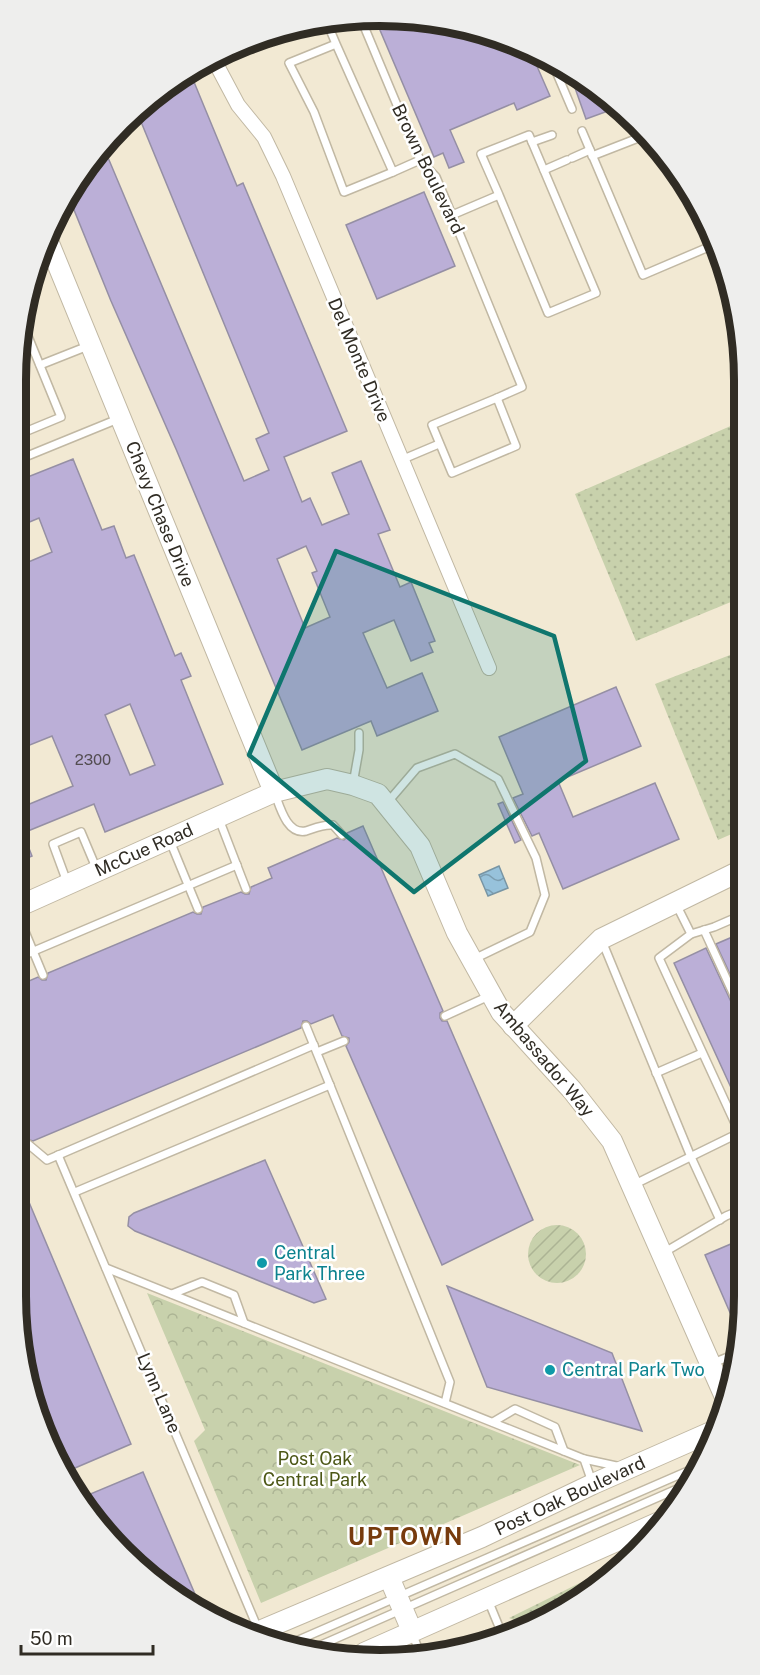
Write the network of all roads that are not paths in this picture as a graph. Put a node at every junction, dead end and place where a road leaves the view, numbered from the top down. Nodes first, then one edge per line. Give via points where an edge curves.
1 (364, 26) edge
2 (330, 30) edge
3 (336, 44) junction
4 (217, 65) edge
5 (557, 73) edge
6 (573, 109) dead end
7 (582, 131) dead end
8 (552, 135) dead end
9 (639, 137) edge
10 (532, 142) junction
11 (591, 153) junction
12 (420, 160) junction
13 (544, 170) junction
14 (393, 172) junction
15 (499, 195) junction
16 (452, 215) junction
17 (709, 247) edge
18 (51, 248) edge
19 (29, 338) edge
20 (90, 345) junction
21 (40, 365) junction
22 (497, 398) junction
23 (120, 418) junction
24 (26, 431) edge
25 (439, 444) junction
26 (26, 456) edge
27 (401, 460) junction
28 (489, 668) dead end
29 (359, 733) dead end
30 (353, 784) junction
31 (274, 792) junction
32 (386, 805) junction
33 (218, 817) junction
34 (342, 835) dead end
35 (169, 839) junction
36 (237, 865) junction
37 (98, 871) junction
38 (734, 874) edge
39 (68, 884) junction
40 (188, 886) junction
41 (246, 889) dead end
42 (675, 902) junction
43 (26, 903) edge
44 (198, 909) dead end
45 (734, 918) edge
46 (704, 930) junction
47 (26, 934) edge
48 (691, 934) junction
49 (601, 939) junction
50 (33, 951) junction
51 (26, 954) edge
52 (472, 960) junction
53 (43, 975) dead end
54 (491, 995) junction
55 (734, 995) edge
56 (445, 1016) dead end
57 (306, 1026) dead end
58 (513, 1026) junction
59 (344, 1041) dead end
60 (315, 1049) junction
61 (702, 1053) junction
62 (656, 1073) junction
63 (330, 1085) junction
64 (734, 1122) edge
65 (734, 1135) edge
66 (28, 1143) dead end
67 (58, 1155) junction
68 (691, 1156) junction
69 (631, 1185) junction
70 (75, 1192) junction
71 (734, 1213) edge
72 (720, 1220) junction
73 (662, 1253) junction
74 (106, 1268) junction
75 (172, 1294) junction
76 (244, 1323) junction
77 (729, 1357) edge
78 (710, 1364) junction
79 (721, 1389) edge
80 (445, 1403) junction
81 (493, 1422) junction
82 (707, 1434) edge
83 (564, 1451) junction
84 (584, 1459) junction
85 (628, 1469) junction
86 (687, 1471) edge
87 (593, 1485) junction
88 (677, 1489) edge
89 (649, 1527) edge
90 (389, 1577) junction
91 (487, 1598) junction
92 (400, 1603) junction
93 (255, 1627) edge
94 (500, 1629) edge
95 (262, 1630) edge
96 (412, 1631) junction
97 (300, 1640) edge
98 (320, 1644) edge
99 (418, 1647) edge
100 (371, 1650) edge

1 - 12 lane, Brown Boulevard
2 - 3 lane
3 - 14 lane
3 - 14 lane via 289,63 314,112 344,192
4 - 27 street, Del Monte Drive via 238,105 264,137 284,176
5 - 6 lane
7 - 11 lane
8 - 10 lane
9 - 11 lane
10 - 13 lane
10 - 15 lane via 529,135 481,154
11 - 13 lane
11 - 17 lane via 643,275
12 - 14 lane
12 - 16 lane, Brown Boulevard via 436,177
13 - 15 lane via 596,293 548,313
15 - 16 lane
16 - 22 lane, Brown Boulevard via 522,387
18 - 20 street, Chevy Chase Drive
19 - 21 lane
20 - 21 lane
20 - 23 street, Chevy Chase Drive
21 - 24 lane via 61,417
22 - 25 lane via 432,425
22 - 25 lane via 516,446 452,473
23 - 26 lane
23 - 31 street, Chevy Chase Drive
25 - 27 lane
27 - 28 street, Del Monte Drive
29 - 30 lane
30 - 31 street, Ambassador Way via 327,779
30 - 32 street, Ambassador Way via 378,794
31 - 33 street, McCue Road
31 - 34 lane via 287,822 296,830 302,832 326,824 333,825
32 - 52 street, Ambassador Way via 420,846
32 - 52 lane via 417,768 455,754 498,779 536,858 545,895 530,932
33 - 35 street, McCue Road
33 - 36 lane
35 - 37 street, McCue Road
35 - 40 lane
36 - 40 lane
36 - 41 lane
37 - 39 street, McCue Road
37 - 39 lane via 81,832 53,844
38 - 42 street
39 - 43 street, McCue Road
40 - 44 lane
40 - 50 lane
42 - 48 lane
42 - 49 street
45 - 46 lane
46 - 48 lane
46 - 55 lane
47 - 50 lane
48 - 61 lane via 659,958
49 - 58 street
49 - 62 lane
50 - 51 lane
50 - 53 lane
52 - 54 street, Ambassador Way
54 - 56 lane
54 - 58 street, Ambassador Way
57 - 60 lane
58 - 69 street, Ambassador Way via 612,1141
59 - 60 lane
60 - 63 lane
60 - 67 lane
61 - 62 lane
61 - 64 lane
62 - 68 lane
63 - 70 lane
63 - 80 lane via 450,1382
65 - 68 lane
66 - 67 lane via 47,1160
67 - 70 lane, Lynn Lane
68 - 69 lane
68 - 72 lane
69 - 73 street, Ambassador Way
70 - 74 lane, Lynn Lane
71 - 72 lane
72 - 73 lane
73 - 78 street, Ambassador Way
74 - 75 lane
74 - 93 lane, Lynn Lane
75 - 76 lane
75 - 76 lane via 202,1282 213,1286 234,1295
76 - 80 lane
77 - 78 lane
78 - 79 street, Ambassador Way
80 - 81 lane
81 - 83 lane
81 - 83 lane via 515,1409 555,1427
82 - 85 street, Post Oak Boulevard
83 - 84 lane
84 - 85 lane
84 - 87 lane
85 - 87 street, Post Oak Boulevard
86 - 92 lane
87 - 90 street, Post Oak Boulevard
88 - 92 lane
89 - 91 street
90 - 92 street
90 - 95 street, Post Oak Boulevard
91 - 94 lane
91 - 96 street
92 - 96 street
92 - 97 lane
92 - 98 lane
96 - 99 lane
96 - 100 street

